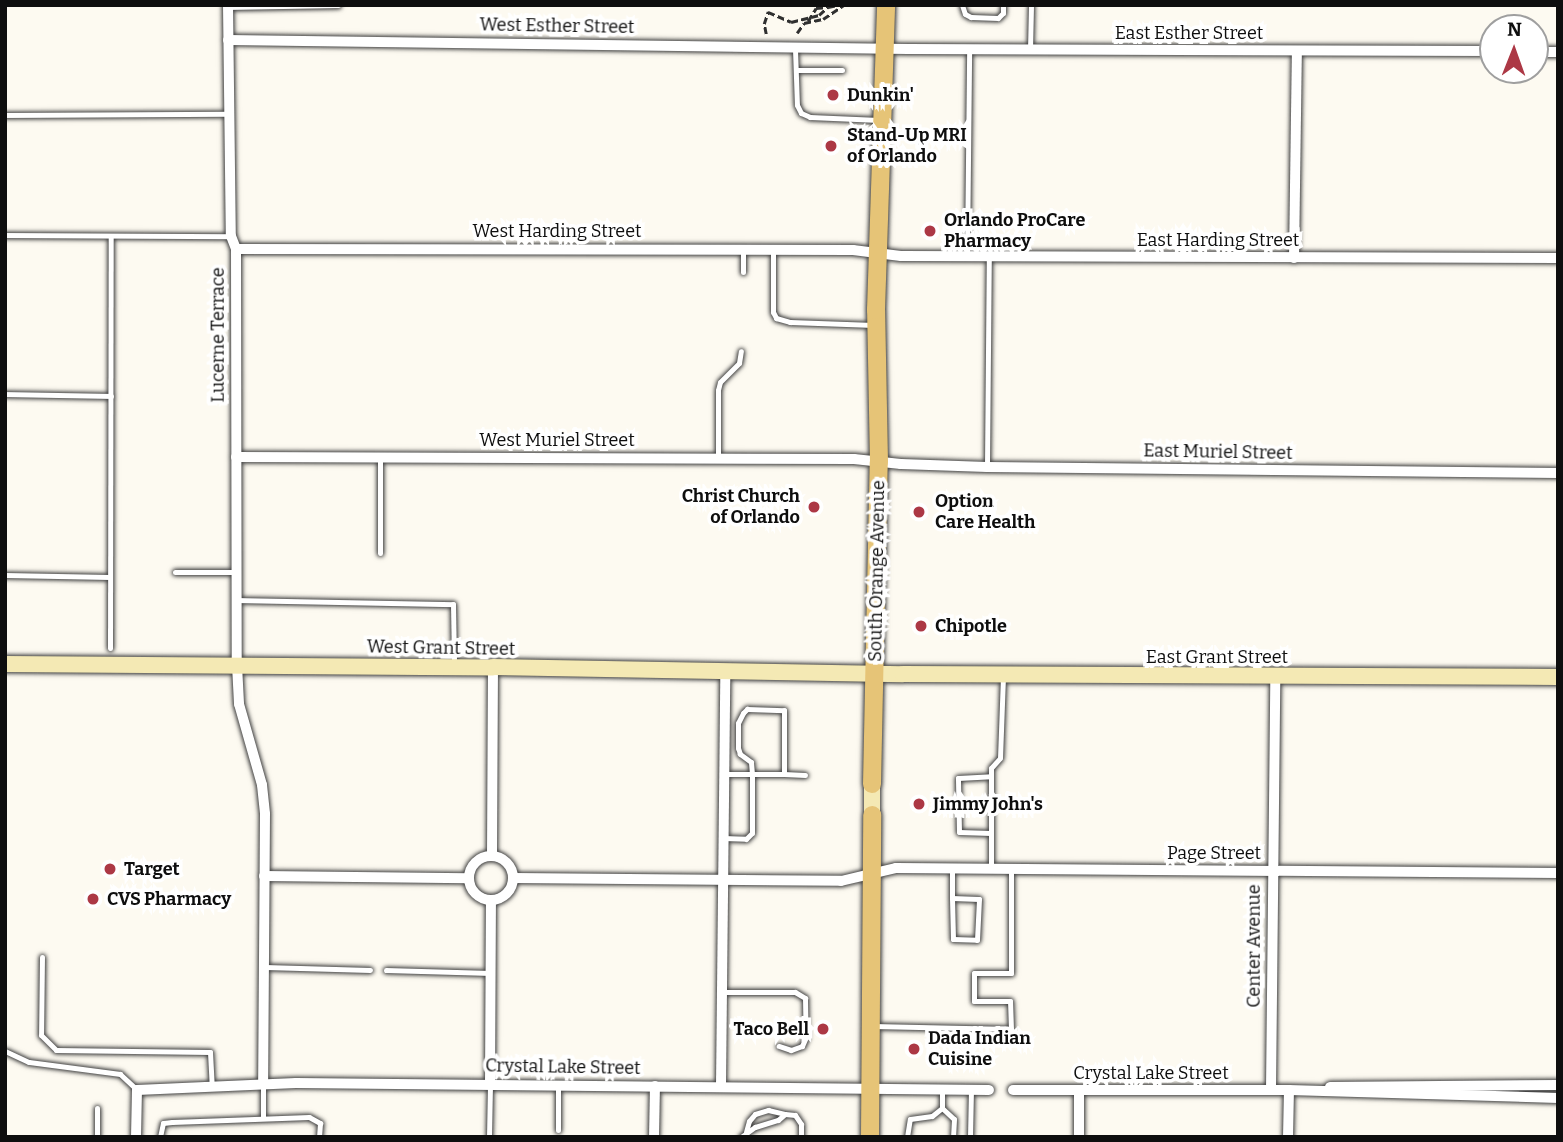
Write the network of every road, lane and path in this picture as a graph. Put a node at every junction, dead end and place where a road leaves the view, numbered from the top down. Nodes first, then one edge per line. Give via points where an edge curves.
1 (338, 5) edge
2 (838, 5) edge
3 (844, 5) edge
4 (886, 5) edge
5 (962, 5) edge
6 (1003, 5) edge
7 (1031, 5) edge
8 (228, 6) edge
9 (828, 7) edge
10 (783, 13) dead end
11 (810, 15) junction
12 (782, 20) junction
13 (808, 22) junction
14 (797, 33) dead end
15 (766, 34) dead end
16 (228, 40) junction
17 (795, 46) junction
18 (884, 47) junction
19 (969, 49) junction
20 (1030, 50) junction
21 (1297, 51) junction
22 (1479, 51) edge
23 (796, 70) junction
24 (842, 70) dead end
25 (228, 114) junction
26 (5, 115) edge
27 (882, 120) junction
28 (5, 235) edge
29 (111, 236) junction
30 (231, 236) junction
31 (236, 248) junction
32 (743, 250) junction
33 (773, 250) junction
34 (877, 253) junction
35 (967, 256) junction
36 (989, 256) junction
37 (1294, 258) junction
38 (1558, 258) edge
39 (743, 272) dead end
40 (877, 325) junction
41 (741, 351) dead end
42 (5, 394) edge
43 (111, 396) junction
44 (236, 457) junction
45 (380, 457) junction
46 (718, 458) junction
47 (878, 462) junction
48 (987, 467) junction
49 (1558, 473) edge
50 (380, 553) dead end
51 (175, 572) dead end
52 (236, 572) junction
53 (5, 576) edge
54 (110, 577) junction
55 (237, 600) junction
56 (110, 648) dead end
57 (5, 664) edge
58 (237, 665) junction
59 (454, 667) junction
60 (493, 667) junction
61 (725, 672) junction
62 (876, 673) junction
63 (1003, 675) junction
64 (1275, 676) junction
65 (1558, 677) edge
66 (724, 774) junction
67 (751, 774) junction
68 (783, 774) junction
69 (805, 775) dead end
70 (992, 776) junction
71 (872, 784) joint
72 (872, 815) joint
73 (991, 833) junction
74 (723, 838) junction
75 (492, 856) junction
76 (952, 869) junction
77 (991, 870) junction
78 (1011, 870) junction
79 (1272, 871) junction
80 (1558, 873) edge
81 (871, 875) junction
82 (264, 876) junction
83 (469, 878) junction
84 (514, 878) junction
85 (723, 880) junction
86 (952, 898) junction
87 (491, 900) junction
88 (42, 957) dead end
89 (264, 967) junction
90 (370, 970) dead end
91 (386, 971) dead end
92 (491, 973) junction
93 (722, 992) junction
94 (870, 1026) junction
95 (779, 1046) dead end
96 (5, 1051) edge
97 (263, 1084) junction
98 (490, 1084) junction
99 (1558, 1084) edge
100 (558, 1085) junction
101 (655, 1086) junction
102 (721, 1086) junction
103 (212, 1088) junction
104 (870, 1088) junction
105 (942, 1089) junction
106 (137, 1090) junction
107 (971, 1090) junction
108 (989, 1090) dead end
109 (1013, 1090) dead end
110 (1079, 1090) junction
111 (1271, 1090) junction
112 (1289, 1090) junction
113 (1558, 1098) edge
114 (97, 1108) dead end
115 (942, 1108) junction
116 (785, 1114) junction
117 (932, 1116) junction
118 (263, 1118) junction
119 (931, 1124) dead end
120 (558, 1130) dead end
121 (744, 1135) edge
122 (97, 1137) edge
123 (136, 1137) edge
124 (160, 1137) edge
125 (319, 1137) edge
126 (489, 1137) edge
127 (654, 1137) edge
128 (801, 1137) edge
129 (870, 1137) edge
130 (907, 1137) edge
131 (953, 1137) edge
132 (970, 1137) edge
133 (1079, 1137) edge
134 (1288, 1137) edge

1 - 8 lane
2 - 9 path
3 - 13 path via 823,19
4 - 18 main road, South Orange Avenue
5 - 6 lane via 971,18 998,18
7 - 20 lane
8 - 16 street, Lucerne Terrace
9 - 11 path via 819,15
9 - 11 path via 816,8
10 - 12 path
11 - 12 path
11 - 13 path
12 - 15 path via 768,12
13 - 14 path
16 - 17 street, West Esther Street
16 - 25 street, Lucerne Terrace
17 - 18 street, West Esther Street
17 - 23 lane
18 - 19 street, East Esther Street
18 - 27 main road, South Orange Avenue
19 - 20 street, East Esther Street
19 - 35 lane
20 - 21 street, East Esther Street
21 - 22 street, East Esther Street
21 - 37 street
23 - 24 lane
23 - 27 lane via 801,113
25 - 26 lane
25 - 30 street, Lucerne Terrace
27 - 34 main road, South Orange Avenue
28 - 29 lane
29 - 30 lane
29 - 43 lane
30 - 31 street, Lucerne Terrace
31 - 32 street, West Harding Street
31 - 44 street, Lucerne Terrace
32 - 33 street, West Harding Street
32 - 39 lane
33 - 34 street, West Harding Street
33 - 40 lane via 776,318
34 - 35 street, East Harding Street
34 - 40 main road, South Orange Avenue
35 - 36 street, East Harding Street
36 - 37 street, East Harding Street
36 - 48 lane
37 - 38 street, East Harding Street
40 - 47 main road, South Orange Avenue
41 - 46 lane via 739,363 718,390
42 - 43 lane
43 - 54 lane
44 - 45 street, West Muriel Street
44 - 52 street, Lucerne Terrace
45 - 46 street, West Muriel Street
45 - 50 lane
46 - 47 street, West Muriel Street
47 - 48 street, East Muriel Street
47 - 62 main road, South Orange Avenue
48 - 49 street, East Muriel Street
51 - 52 lane
52 - 55 street, Lucerne Terrace
53 - 54 lane
54 - 56 lane
55 - 58 street, Lucerne Terrace
55 - 59 lane via 453,604
57 - 58 street, West Grant Street
58 - 59 street, West Grant Street
58 - 82 street, Lucerne Terrace via 239,704 262,785
59 - 60 street, West Grant Street
60 - 61 street, West Grant Street
60 - 75 street
61 - 62 street, West Grant Street
61 - 66 street
62 - 63 street, East Grant Street
62 - 71 main road, South Orange Avenue
63 - 64 street, East Grant Street
63 - 70 lane via 1000,758 991,768
64 - 65 street, East Grant Street
64 - 79 street, Center Avenue
66 - 67 lane
66 - 74 street
67 - 68 lane
67 - 68 lane via 751,762 738,748 738,723 747,709 784,710
67 - 74 lane via 752,833 746,839
68 - 69 lane
70 - 73 lane
70 - 73 lane via 959,776 958,791 959,832
71 - 72 street, South Orange Avenue
72 - 81 main road, South Orange Avenue
73 - 77 lane
74 - 85 street
75 - 83 street via 476,862
75 - 84 street via 508,863
76 - 77 street, Page Street
76 - 81 street, Page Street via 896,868
76 - 86 lane
77 - 78 street, Page Street
78 - 79 street, Page Street
78 - 94 lane via 1011,973 974,973 974,1002 1010,1001 1011,1029
79 - 80 street, Page Street
79 - 111 street, Center Avenue
81 - 85 street, Page Street via 841,881
81 - 94 main road, South Orange Avenue
82 - 83 street
82 - 89 street, Lucerne Terrace
83 - 87 street via 476,894
84 - 85 street, Page Street
84 - 87 street via 507,894
85 - 93 street
86 - 86 lane via 974,898 980,904 979,938 953,939
87 - 92 street
88 - 103 lane via 41,1035 56,1050 210,1052
89 - 90 lane
89 - 97 street, Lucerne Terrace
91 - 92 lane
92 - 98 street
93 - 95 lane via 795,992 805,998 802,1046 791,1050
93 - 102 street
94 - 104 main road, South Orange Avenue
96 - 106 lane via 29,1062 120,1074
97 - 98 street, Crystal Lake Street
97 - 103 street, Crystal Lake Street
97 - 118 lane
98 - 100 street, Crystal Lake Street
98 - 126 lane
99 - 112 street, Crystal Lake Street via 1360,1084
100 - 101 street, Crystal Lake Street
100 - 120 lane
101 - 102 street, Crystal Lake Street
101 - 127 street
102 - 104 street, Crystal Lake Street
103 - 106 street, Crystal Lake Street
104 - 105 street, Crystal Lake Street
104 - 129 main road, South Orange Avenue
105 - 107 street, Crystal Lake Street
105 - 115 lane
106 - 123 street
107 - 108 street, Crystal Lake Street
107 - 132 lane
109 - 110 street, Crystal Lake Street
110 - 111 street, Crystal Lake Street
110 - 133 street
111 - 112 street, Crystal Lake Street
112 - 113 street, Crystal Lake Street
112 - 134 street
114 - 122 lane
115 - 117 lane
115 - 131 lane via 954,1119
116 - 121 lane
116 - 121 lane via 768,1110 755,1114
116 - 128 lane via 795,1115
117 - 119 lane
117 - 130 lane via 910,1119
118 - 124 lane via 163,1123
118 - 125 lane via 309,1117 320,1122

